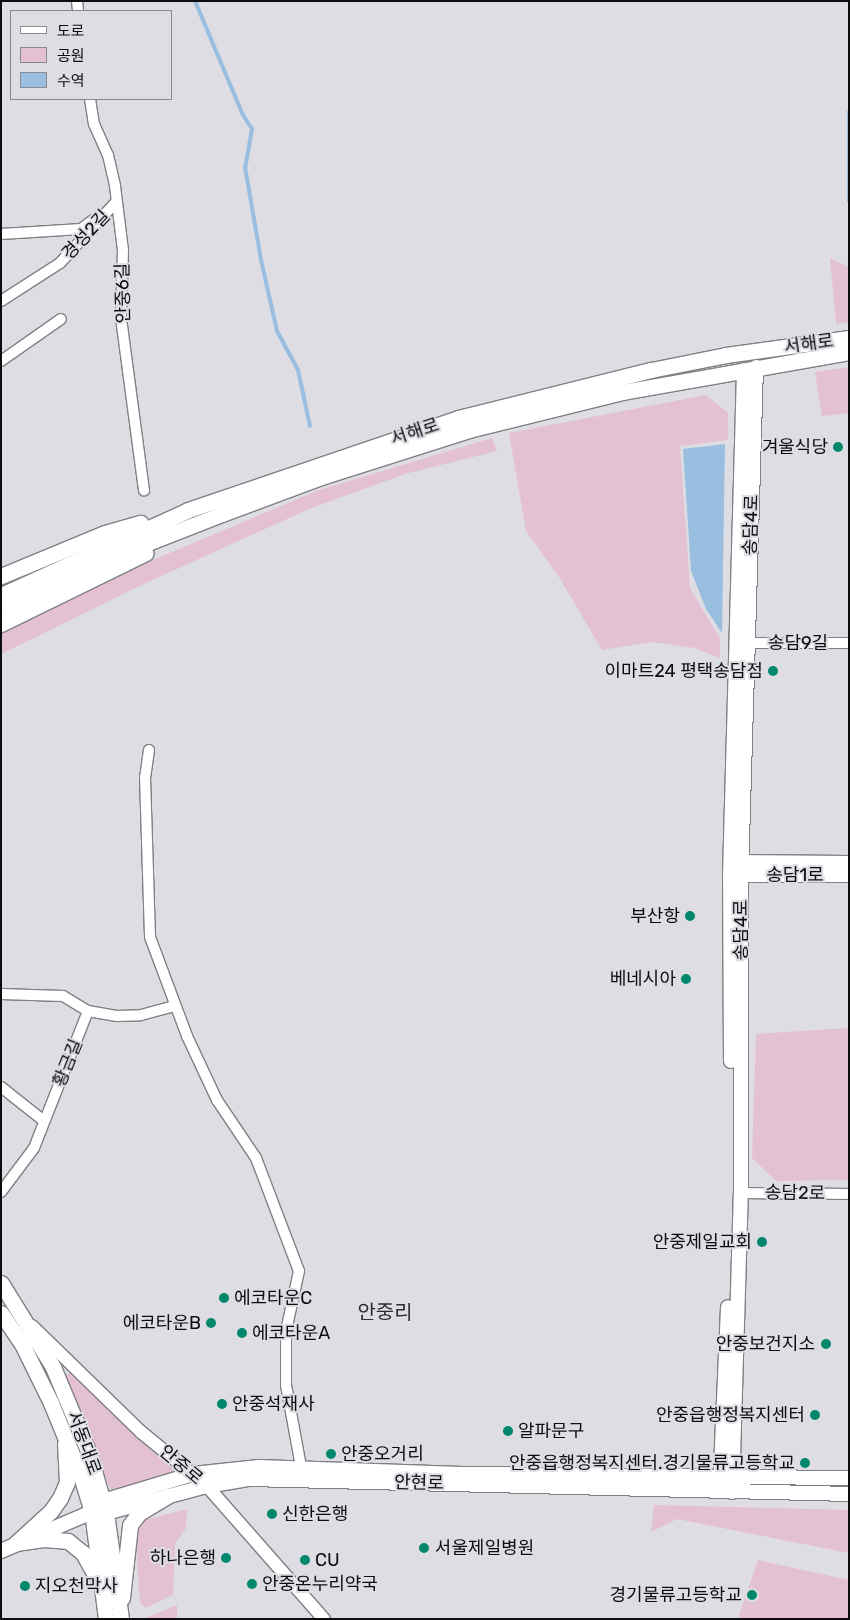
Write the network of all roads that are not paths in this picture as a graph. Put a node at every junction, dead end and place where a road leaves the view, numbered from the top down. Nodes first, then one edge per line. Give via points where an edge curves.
1 (90, 100) edge
2 (116, 202) junction
3 (1, 234) edge
4 (1, 301) edge
5 (61, 319) dead end
6 (849, 338) edge
7 (849, 352) edge
8 (1, 361) edge
9 (750, 368) junction
10 (144, 490) dead end
11 (188, 510) junction
12 (222, 514) junction
13 (1, 576) edge
14 (1, 595) edge
15 (1, 608) edge
16 (1, 624) edge
17 (742, 643) junction
18 (849, 643) edge
19 (149, 750) dead end
20 (849, 863) edge
21 (736, 869) junction
22 (849, 875) edge
23 (1, 994) edge
24 (174, 1006) junction
25 (88, 1011) junction
26 (1, 1087) edge
27 (44, 1121) junction
28 (1, 1192) edge
29 (741, 1193) junction
30 (849, 1194) edge
31 (732, 1212) junction
32 (1, 1284) edge
33 (1, 1313) edge
34 (27, 1321) junction
35 (64, 1429) junction
36 (301, 1467) junction
37 (193, 1474) junction
38 (726, 1476) junction
39 (849, 1478) edge
40 (206, 1486) junction
41 (726, 1492) junction
42 (849, 1494) edge
43 (167, 1496) junction
44 (100, 1509) junction
45 (16, 1543) junction
46 (1, 1551) edge
47 (103, 1593) junction
48 (120, 1615) edge
49 (106, 1619) edge
50 (324, 1619) edge

1 - 2 street, 안중6길 via 94,124 108,155
2 - 3 street, 경성2길 via 81,229
2 - 4 street, 경성2길 via 60,263
2 - 10 street, 안중6길 via 123,250 121,318
5 - 8 street
6 - 11 main road, 서해로 via 726,355 562,390 449,421
7 - 9 main road, 서해로
9 - 12 main road, 서해로 via 622,392 469,430 321,477
9 - 17 main road, 송담4로
11 - 13 main road via 105,533
11 - 14 main road, 서해로
12 - 15 main road, 서해로 via 145,544
12 - 16 main road
17 - 18 street, 송담9길
17 - 21 main road, 송담4로
19 - 24 street via 145,795 150,937
20 - 21 main road, 송담1로
21 - 22 main road, 송담1로
21 - 29 main road, 송담4로
21 - 31 main road, 송담4로
23 - 25 street via 63,996
24 - 25 street via 141,1016
24 - 36 street via 217,1100 256,1158 293,1248 299,1270 286,1331 286,1385
25 - 27 street, 황금길
26 - 27 street
27 - 28 street, 황금길 via 34,1148
29 - 30 street, 송담2로
29 - 31 street
29 - 38 main road, 송담4로
31 - 38 main road, 송담4로
32 - 34 main road, 서동대로
33 - 35 main road, 서동대로 via 22,1346
34 - 37 street, 안중로 via 106,1398
34 - 44 main road, 서동대로 via 71,1407
35 - 44 main road, 서동대로
35 - 45 main road via 67,1482 62,1494 51,1511
36 - 37 main road, 안현로 via 259,1467
36 - 38 main road, 안현로 via 462,1474
37 - 40 street, 안중로
37 - 44 main road, 안현로
38 - 39 main road, 안현로
38 - 41 main road, 송담4로
40 - 41 main road, 안현로 via 259,1479
40 - 43 main road, 안현로
40 - 50 street, 안중로
41 - 42 main road, 안현로
43 - 44 main road, 안현로
43 - 48 main road via 139,1513 130,1525
44 - 45 main road, 안현로
44 - 47 main road, 서동대로
44 - 48 main road, 서동대로
45 - 46 main road, 안현로
45 - 47 main road via 56,1539 72,1544 89,1561
47 - 49 main road, 서동대로

